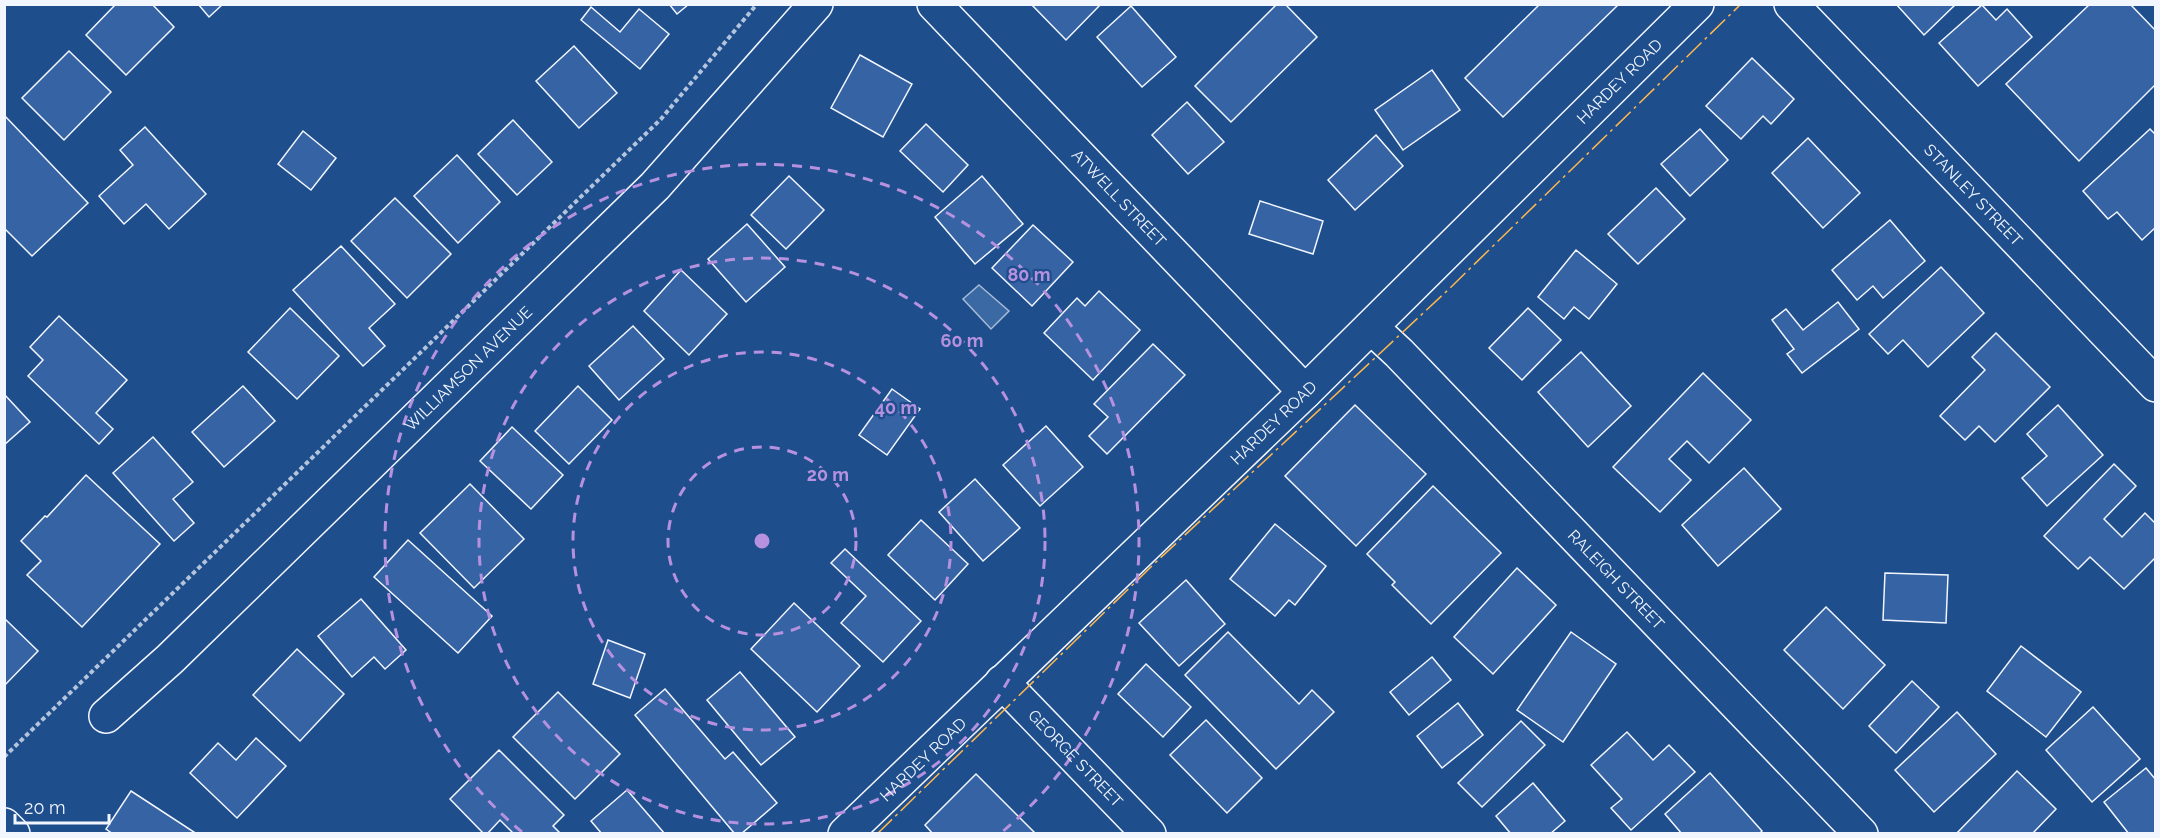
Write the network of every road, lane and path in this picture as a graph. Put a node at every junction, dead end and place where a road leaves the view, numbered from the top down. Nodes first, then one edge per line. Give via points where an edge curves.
1 (757, 4) edge
2 (816, 4) edge
3 (934, 4) edge
4 (1697, 4) edge
5 (1791, 4) edge
6 (1371, 327) junction
7 (2156, 385) edge
8 (1305, 393) junction
9 (1002, 682) junction
10 (106, 716) dead end
11 (4, 757) edge
12 (4, 825) edge
13 (12, 834) edge
14 (845, 834) edge
15 (1149, 834) edge
16 (1861, 834) edge

1 - 11 path via 661,119
2 - 10 street, WILLIAMSON AVENUE via 655,186 170,659
3 - 8 street, ATWELL STREET
4 - 6 street, HARDEY ROAD
5 - 7 street, STANLEY STREET
6 - 8 street, HARDEY ROAD
6 - 16 street, RALEIGH STREET
8 - 9 street, HARDEY ROAD
9 - 14 street, HARDEY ROAD
9 - 15 street, GEORGE STREET
12 - 13 street

